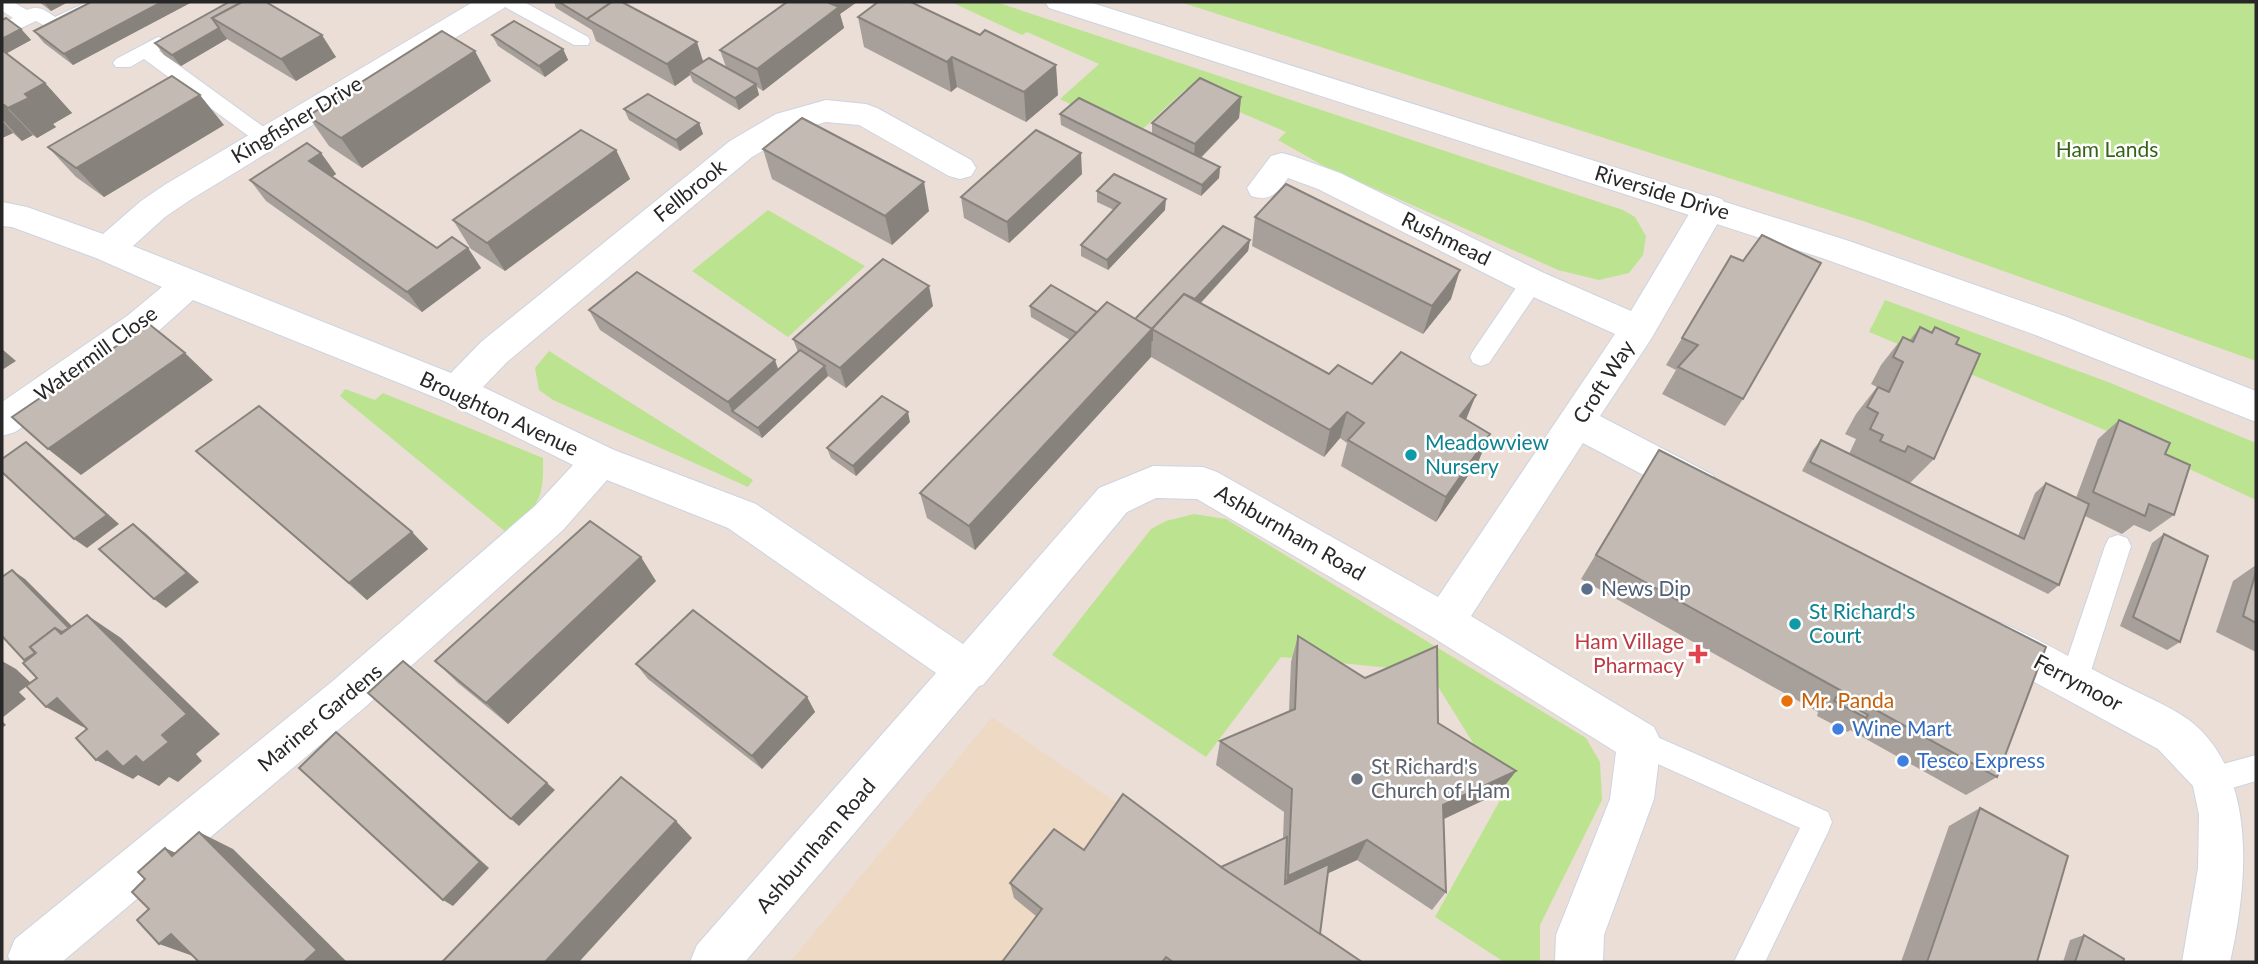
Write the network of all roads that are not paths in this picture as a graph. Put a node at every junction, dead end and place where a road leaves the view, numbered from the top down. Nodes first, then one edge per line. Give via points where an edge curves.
1 (102, 2) edge
2 (494, 2) edge
3 (510, 2) edge
4 (1059, 2) edge
5 (2, 3) edge
6 (26, 18) junction
7 (2, 31) edge
8 (169, 37) edge
9 (581, 41) dead end
10 (145, 50) junction
11 (122, 63) dead end
12 (265, 138) junction
13 (960, 168) dead end
14 (1263, 188) dead end
15 (1710, 207) junction
16 (2, 214) edge
17 (108, 249) junction
18 (1532, 282) junction
19 (188, 284) junction
20 (1638, 329) junction
21 (1480, 357) dead end
22 (457, 391) junction
23 (2256, 407) edge
24 (2, 421) edge
25 (1577, 422) junction
26 (601, 461) junction
27 (1735, 505) edge
28 (2118, 546) dead end
29 (1444, 622) junction
30 (1965, 624) edge
31 (968, 671) junction
32 (2074, 680) junction
33 (1639, 742) junction
34 (2256, 768) edge
35 (2215, 779) junction
36 (38, 962) edge
37 (714, 962) edge
38 (1578, 962) edge
39 (1749, 962) edge
40 (2206, 962) edge

1 - 6 lane via 54,25 37,13
2 - 12 street, Kingfisher Drive
3 - 9 lane
4 - 15 street, Riverside Drive
5 - 6 lane
6 - 7 lane
8 - 10 lane
10 - 11 lane
10 - 12 lane
12 - 17 street, Kingfisher Drive via 153,209
13 - 22 street, Fellbrook via 866,115 826,111 787,122 741,149 494,352
14 - 18 street, Rushmead via 1282,164 1329,181
15 - 20 street, Croft Way
15 - 23 street, Riverside Drive via 2039,321
16 - 17 street, Broughton Avenue
17 - 19 street, Broughton Avenue
18 - 20 street, Rushmead
18 - 21 lane
19 - 22 street, Broughton Avenue
19 - 24 street, Watermill Close via 140,326
20 - 25 street, Croft Way
22 - 26 street, Broughton Avenue
25 - 27 street
25 - 29 street, Croft Way
26 - 31 street, Broughton Avenue via 743,516
26 - 36 street, Mariner Gardens via 549,518 501,561 349,694 33,956
28 - 32 lane
29 - 31 street, Ashburnham Road via 1203,483 1153,482 1113,500
29 - 33 street, Ashburnham Road
30 - 32 street, Ferrymoor
31 - 37 street, Ashburnham Road
32 - 35 street, Ferrymoor via 2173,734 2191,748
33 - 38 street via 1632,799 1580,935
33 - 39 lane via 1818,821
34 - 35 lane
35 - 40 street, Ferrymoor via 2224,836

